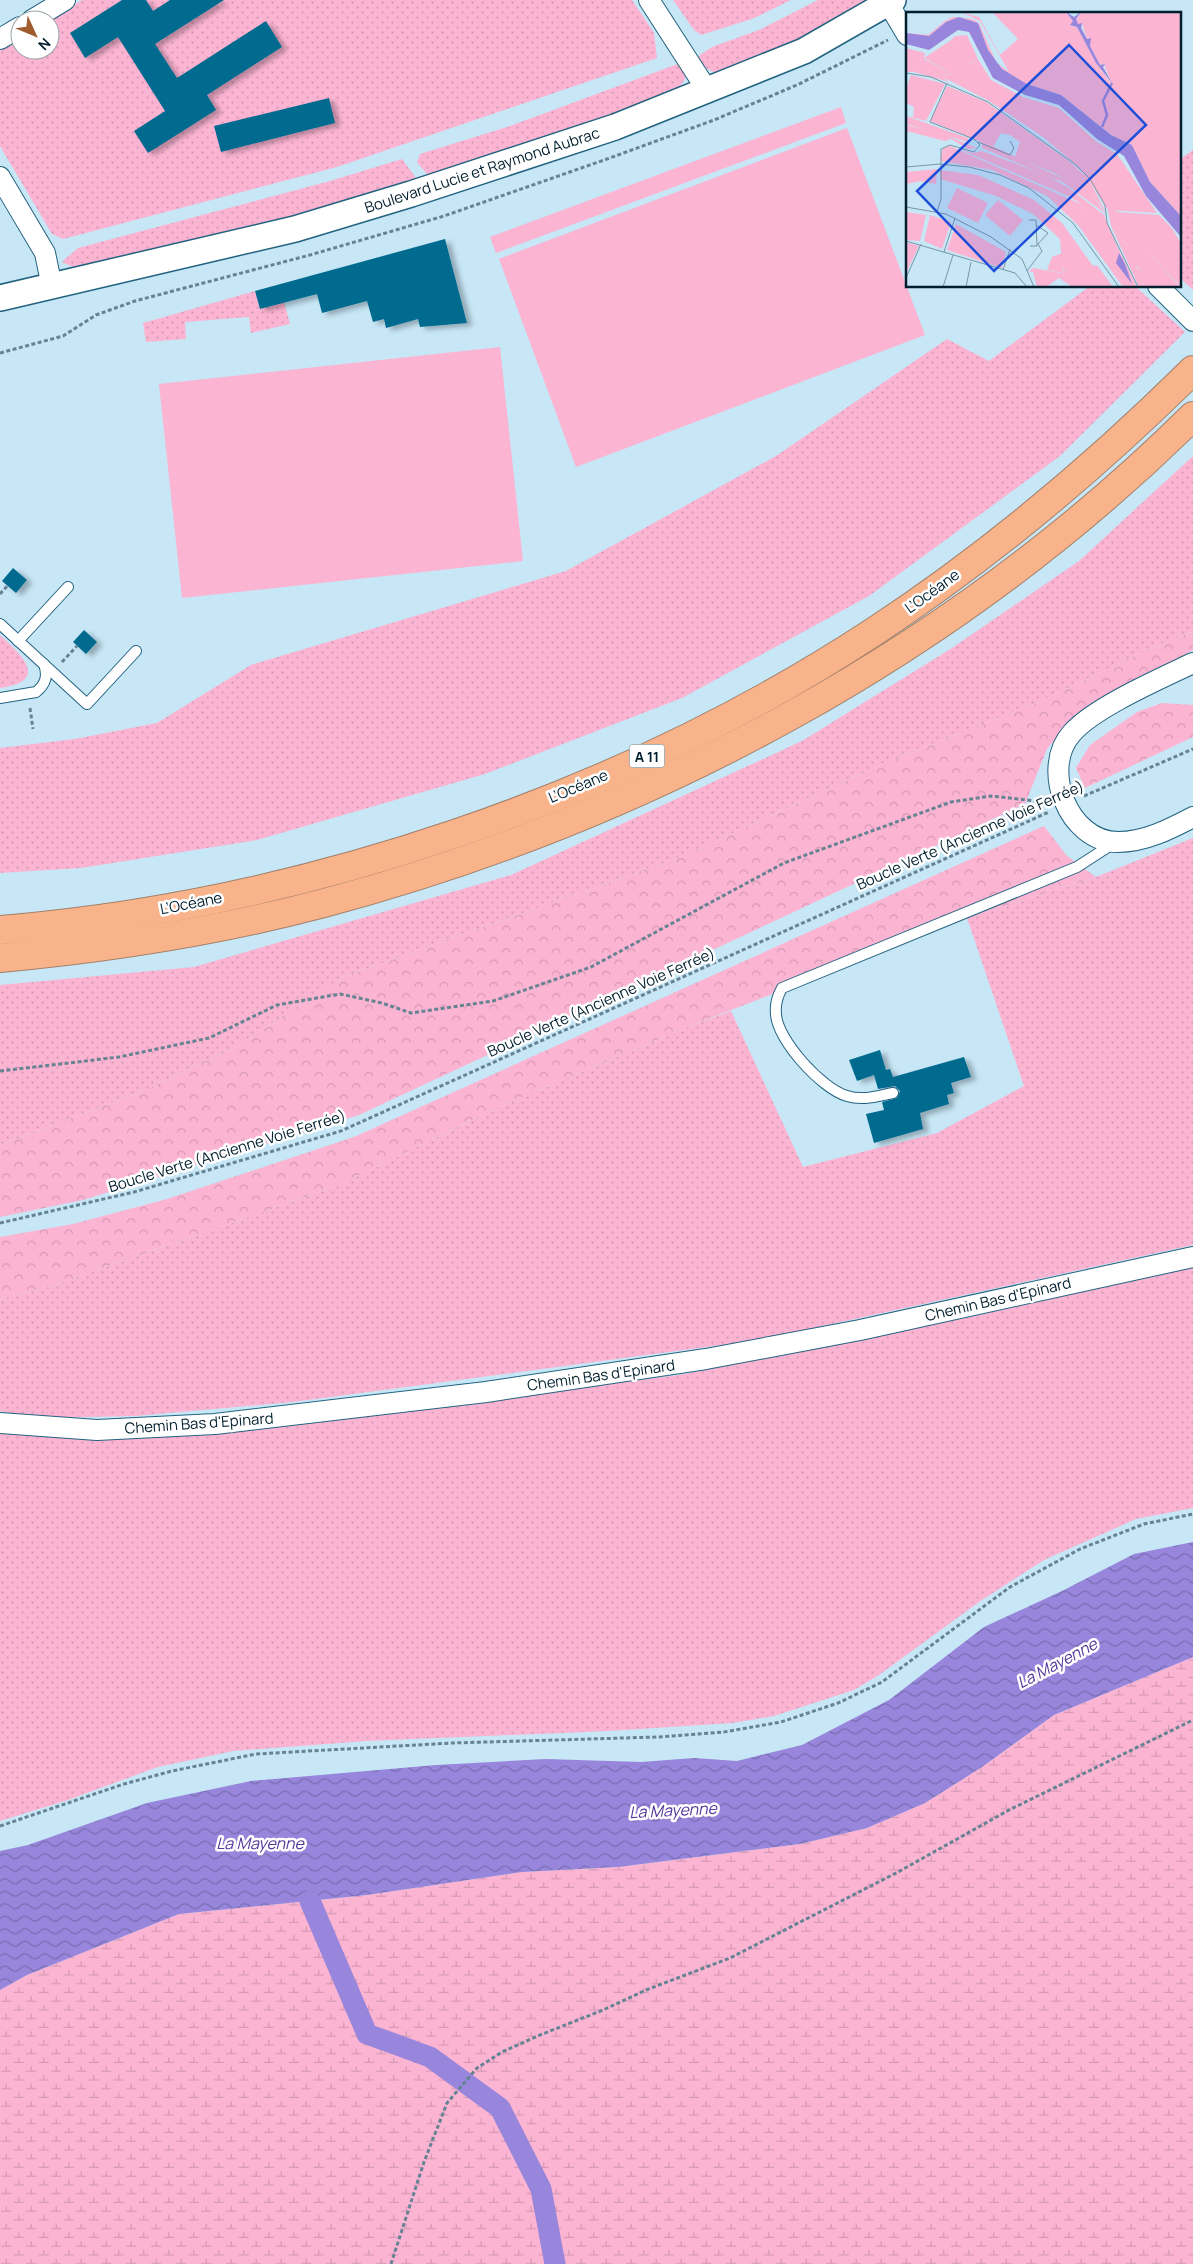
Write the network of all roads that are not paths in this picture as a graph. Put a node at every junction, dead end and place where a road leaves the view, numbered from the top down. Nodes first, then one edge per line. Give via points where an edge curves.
1 (65, 0) edge
2 (650, 0) edge
3 (891, 1) edge
4 (48, 10) edge
5 (906, 34) edge
6 (707, 90) junction
7 (0, 177) edge
8 (52, 287) junction
9 (1160, 288) edge
10 (0, 298) edge
11 (1193, 322) edge
12 (1193, 370) edge
13 (1193, 416) edge
14 (68, 587) dead end
15 (0, 624) edge
16 (18, 641) junction
17 (136, 651) dead end
18 (1193, 663) edge
19 (43, 664) junction
20 (0, 698) edge
21 (1193, 817) edge
22 (1117, 842) junction
23 (0, 930) edge
24 (0, 958) edge
25 (892, 1093) dead end
26 (1193, 1257) edge
27 (0, 1423) edge

1 - 4 street
2 - 6 street
3 - 5 street
3 - 6 street, Boulevard Lucie et Raymond Aubrac via 804,51
6 - 8 street, Boulevard Lucie et Raymond Aubrac via 615,127 296,229
7 - 8 street via 45,253
8 - 10 street, Boulevard Lucie et Raymond Aubrac
9 - 11 street
12 - 23 highway, L’Océane / A 11 via 1051,498 937,588 807,673 667,747 526,808 342,868 230,896 155,910
13 - 24 highway, L’Océane / A 11 via 1058,535 935,626 774,724 640,791 501,848 322,904 169,936
14 - 16 lane
15 - 16 lane
16 - 19 lane
17 - 19 lane via 87,704
18 - 22 street via 1084,721 1062,747 1060,790 1066,804 1081,826 1098,837
19 - 20 lane via 47,673 36,692
21 - 22 street via 1169,830
22 - 25 lane via 1077,867 782,988 776,1014 782,1034 806,1066 845,1096 862,1099
26 - 27 street, Chemin Bas d'Epinard via 860,1330 706,1360 486,1392 215,1424 97,1430

